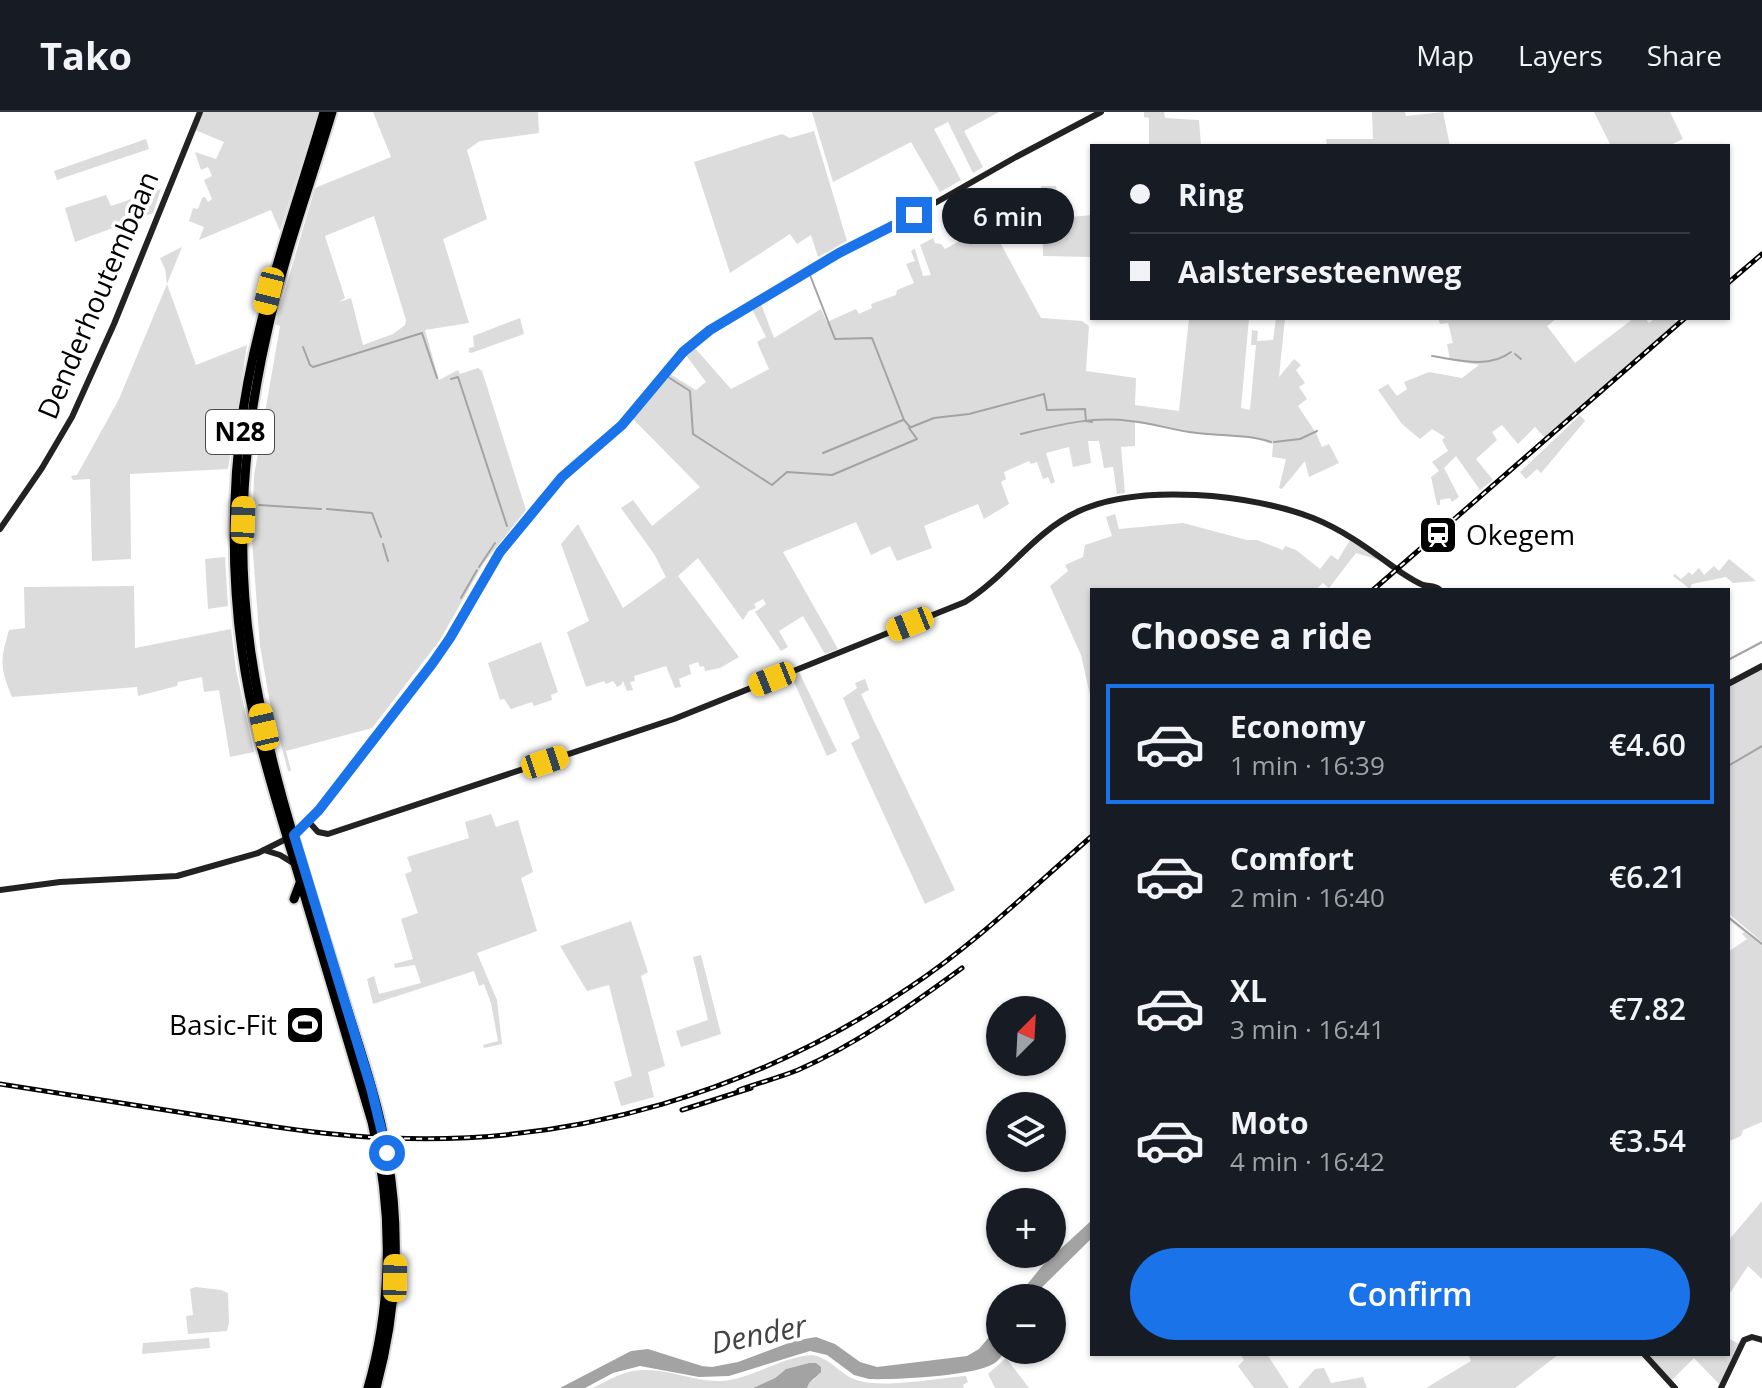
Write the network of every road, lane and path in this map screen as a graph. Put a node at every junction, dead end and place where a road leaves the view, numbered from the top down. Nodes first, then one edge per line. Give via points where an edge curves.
1 (200, 112) edge
2 (324, 112) edge
3 (332, 112) edge
4 (1101, 112) edge
5 (0, 529) edge
6 (1436, 588) edge
7 (1762, 666) edge
8 (1730, 683) edge
9 (289, 819) junction
10 (309, 822) junction
11 (290, 837) junction
12 (264, 850) junction
13 (295, 863) junction
14 (305, 883) junction
15 (0, 890) edge
16 (322, 891) dead end
17 (383, 1154) junction
18 (1762, 1340) edge
19 (1646, 1356) edge
20 (368, 1388) edge
21 (376, 1388) edge
22 (1675, 1388) edge
23 (1721, 1388) edge

1 - 5 main road, Denderhoutembaan via 72,417
2 - 11 highway, N28 via 260,327 245,399 236,489 242,649 261,749
3 - 9 highway, N28 via 267,329 244,487 250,648
4 - 10 main road via 839,253 695,341 622,425 562,477 500,552 445,645
6 - 10 main road via 1311,517 1203,496 1113,499 1054,525 965,602 674,719 328,834
7 - 8 main road
9 - 10 main road
9 - 11 highway, N28
10 - 11 main road
11 - 12 main road
11 - 13 highway, N28
11 - 14 highway, N28
12 - 13 main road
12 - 15 main road via 177,876
13 - 14 highway, N28
14 - 16 highway
14 - 17 highway, N28 via 371,1088
14 - 17 highway, N28 via 299,903
17 - 20 highway, N28 via 387,1278
17 - 21 highway, N28 via 394,1203 395,1278
18 - 23 main road via 1744,1340
19 - 22 main road

